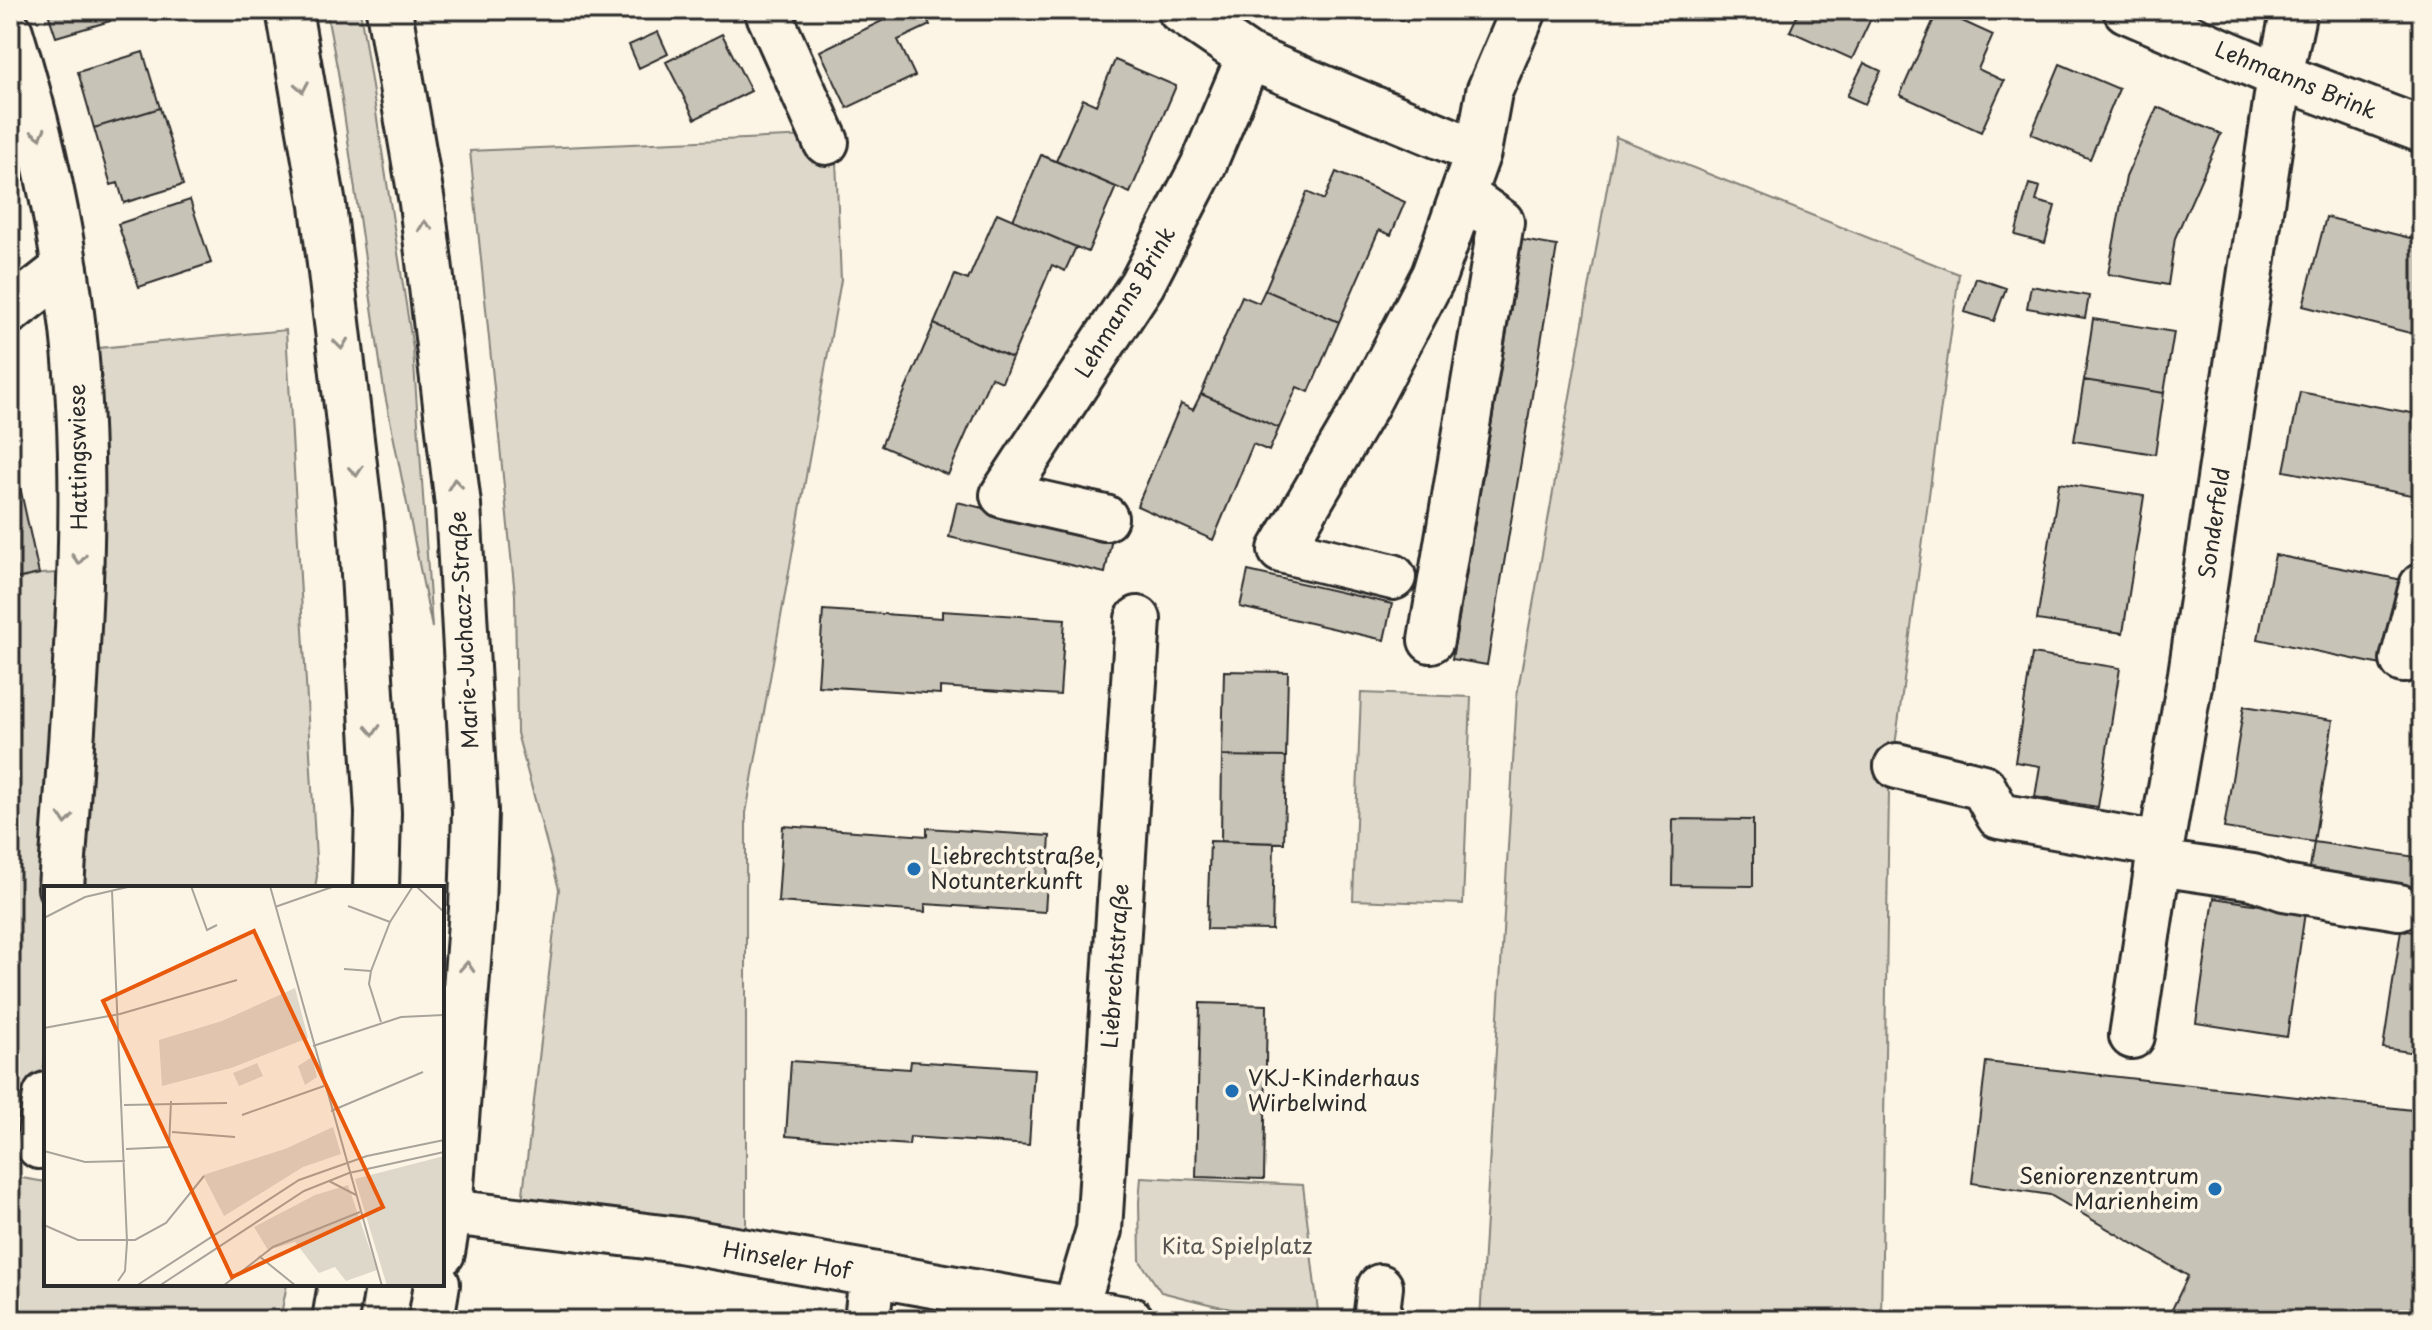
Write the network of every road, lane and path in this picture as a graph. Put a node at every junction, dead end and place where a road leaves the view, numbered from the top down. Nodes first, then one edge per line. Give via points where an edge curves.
1 (289, 10) edge
2 (389, 10) edge
3 (767, 10) edge
4 (1180, 10) edge
5 (1524, 10) edge
6 (2126, 10) edge
7 (2294, 10) edge
8 (10, 32) edge
9 (1249, 57) junction
10 (2280, 76) junction
11 (2422, 130) edge
12 (826, 142) dead end
13 (1478, 152) junction
14 (1463, 195) junction
15 (65, 268) junction
16 (10, 311) edge
17 (1105, 518) dead end
18 (1393, 577) dead end
19 (2422, 586) edge
20 (1138, 619) dead end
21 (1431, 640) dead end
22 (2403, 660) dead end
23 (1897, 766) dead end
24 (2159, 854) junction
25 (61, 886) edge
26 (376, 886) edge
27 (2399, 907) dead end
28 (2132, 1036) dead end
29 (44, 1102) edge
30 (32, 1145) edge
31 (444, 1226) edge
32 (872, 1275) junction
33 (341, 1286) edge
34 (437, 1286) edge
35 (1075, 1310) junction
36 (335, 1320) edge
37 (431, 1320) edge
38 (867, 1320) edge
39 (1131, 1320) edge

1 -> 26 street via 323,205 361,523 378,813
31 -> 2 street, Marie-Juchacz-Straße via 472,909 475,811 458,505 422,203
3 - 12 street
4 - 9 street
5 - 13 street via 1489,92
6 - 10 street, Lehmanns Brink
7 - 10 street, Sonderfeld
8 -> 15 street, Hattingswiese via 48,170
9 - 13 street
9 - 17 street, Lehmanns Brink via 1203,166 1142,284 1003,495
10 - 11 street, Lehmanns Brink
10 - 24 street, Sonderfeld
13 - 14 street
14 - 18 street via 1434,275 1281,550
14 - 21 street via 1501,222
15 - 16 street
15 -> 25 street, Hattingswiese via 78,384 81,482
19 - 22 street
20 - 35 street, Liebrechtstraße via 1099,1230
23 - 24 street via 1983,787 1999,816
24 - 27 street via 2284,888
24 - 28 street, Sonderfeld
29 - 30 street
31 - 32 street, Hinseler Hof via 679,1240
32 - 35 street, Hinseler Hof
32 - 38 street
33 - 36 street
34 - 37 street
35 - 39 street, Hinseler Hof

